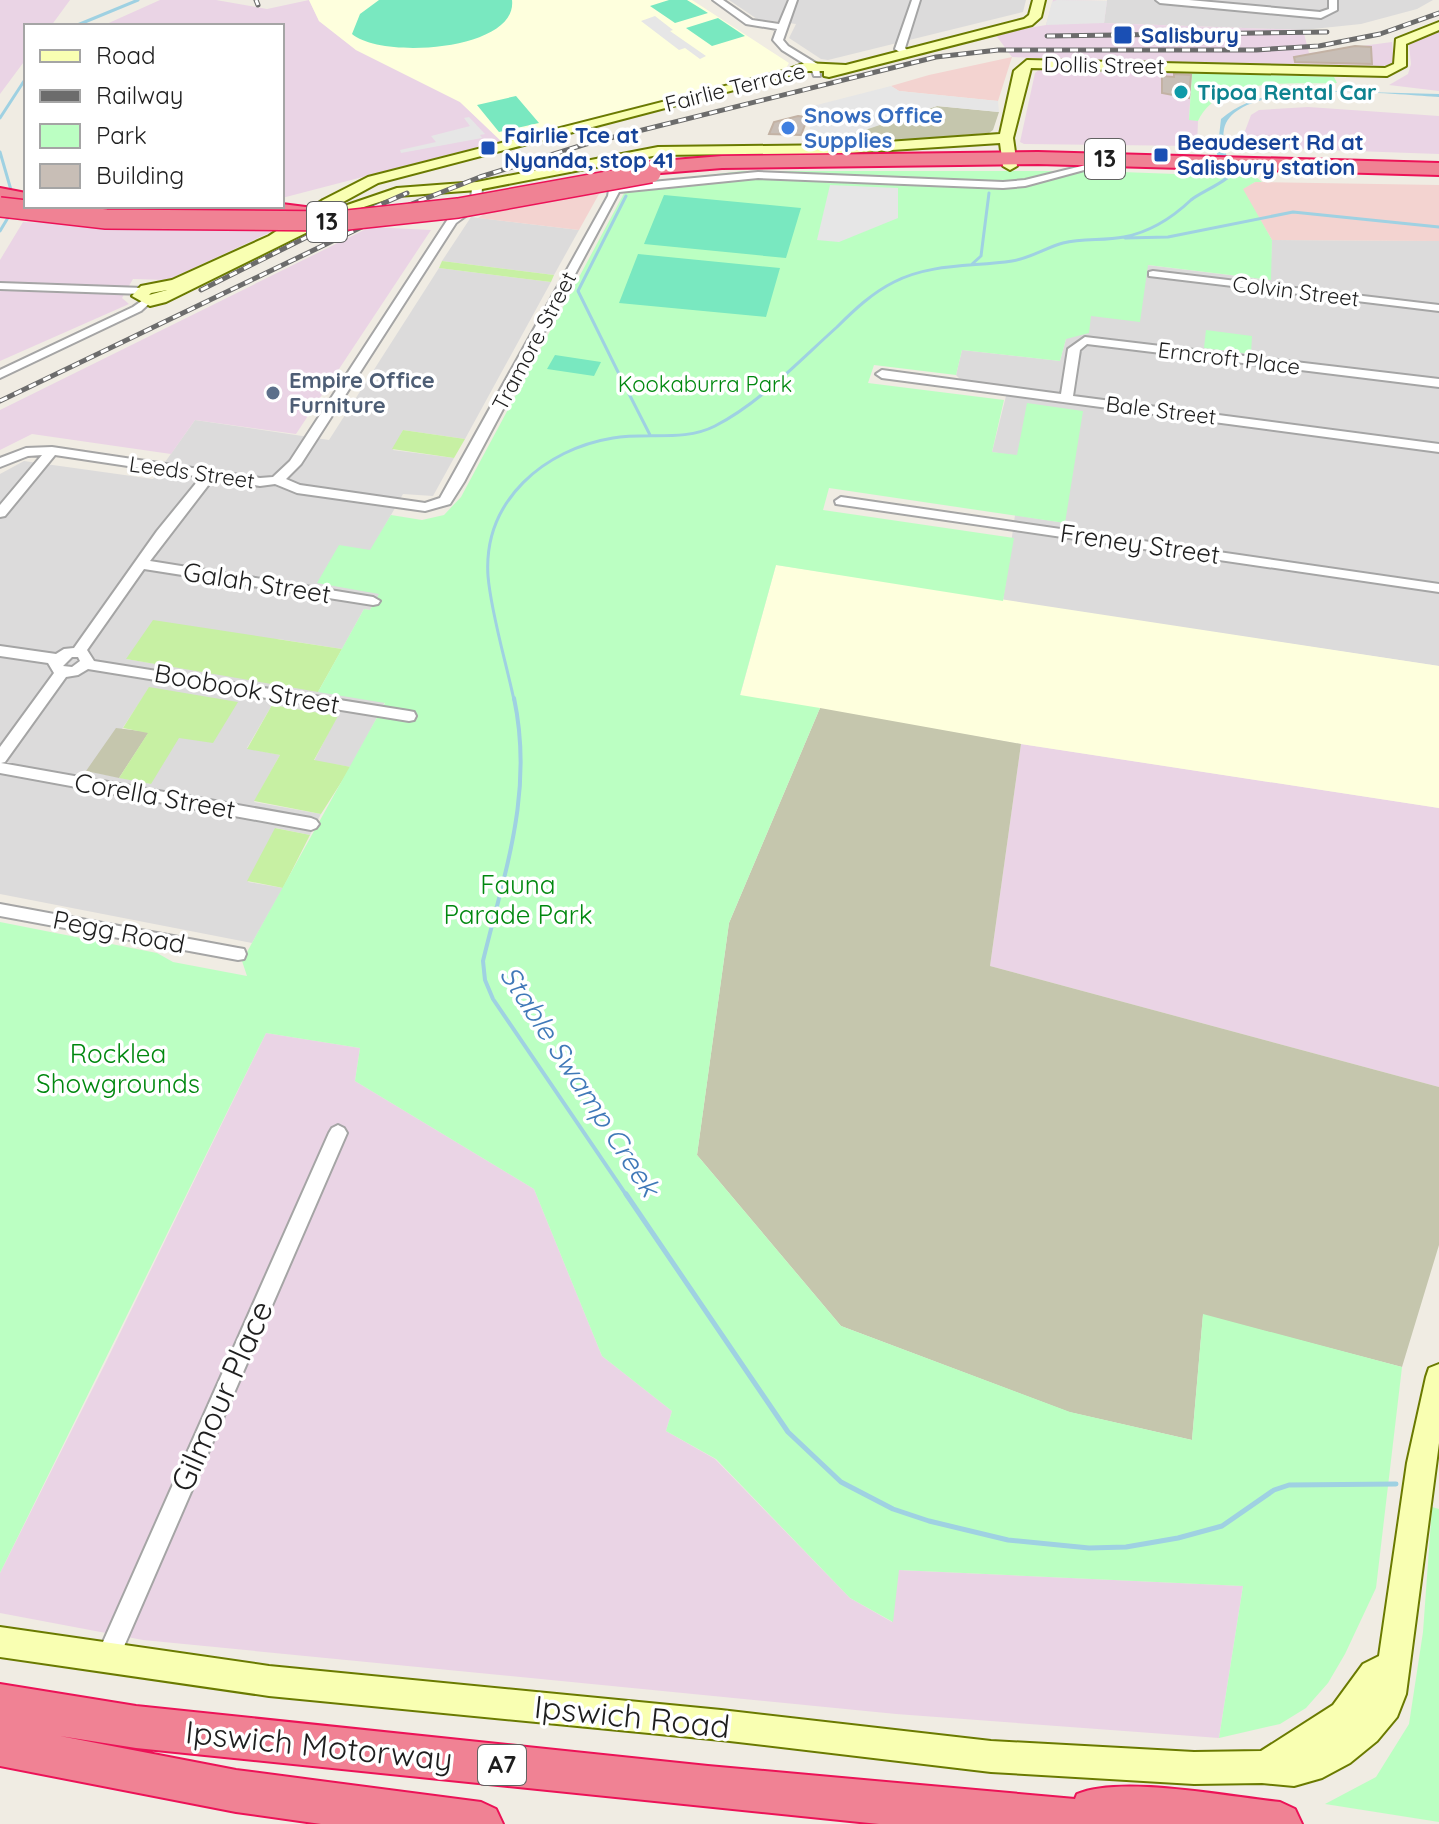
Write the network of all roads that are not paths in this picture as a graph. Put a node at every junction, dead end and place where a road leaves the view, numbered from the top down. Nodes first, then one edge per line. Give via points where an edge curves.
1 (717, 0) edge
2 (793, 0) edge
3 (916, 0) edge
4 (1039, 0) edge
5 (1160, 0) edge
6 (1333, 0) edge
7 (1187, 1) edge
8 (1439, 26) edge
9 (780, 27) junction
10 (904, 52) junction
11 (808, 66) junction
12 (1005, 159) junction
13 (603, 161) junction
14 (1204, 165) junction
15 (1247, 167) junction
16 (1439, 169) edge
17 (650, 170) junction
18 (1439, 176) edge
19 (477, 186) junction
20 (365, 188) junction
21 (616, 189) junction
22 (397, 192) junction
23 (0, 194) edge
24 (24, 199) edge
25 (0, 200) edge
26 (355, 204) junction
27 (24, 205) edge
28 (0, 207) edge
29 (46, 208) edge
30 (140, 208) edge
31 (207, 210) junction
32 (321, 212) junction
33 (1153, 274) dead end
34 (0, 286) edge
35 (145, 296) junction
36 (1439, 308) edge
37 (0, 374) edge
38 (882, 374) dead end
39 (1439, 383) edge
40 (1066, 399) junction
41 (1439, 448) edge
42 (52, 451) junction
43 (0, 463) edge
44 (209, 475) junction
45 (277, 480) junction
46 (841, 501) dead end
47 (425, 507) joint
48 (0, 513) edge
49 (142, 564) junction
50 (1439, 588) edge
51 (373, 601) dead end
52 (0, 651) edge
53 (82, 658) junction
54 (60, 666) junction
55 (409, 716) dead end
56 (0, 758) edge
57 (0, 768) edge
58 (311, 824) dead end
59 (0, 910) edge
60 (238, 954) dead end
61 (338, 1133) dead end
62 (1439, 1377) edge
63 (0, 1642) edge
64 (107, 1659) junction
65 (0, 1705) edge
66 (0, 1745) edge
67 (1007, 1812) junction
68 (481, 1824) edge
69 (1116, 1824) edge
70 (1280, 1824) edge

1 - 9 street via 753,24
2 - 9 street
3 - 10 street via 900,49
4 - 10 street, Fairlie Terrace via 1033,19
5 - 7 street
6 - 7 street via 1327,14
8 - 12 street, Dollis Street via 1400,42 1400,66 1387,72 1027,64 1021,71
9 - 11 street via 778,40
10 - 11 street, Fairlie Terrace via 843,68
11 - 20 street, Fairlie Terrace
12 - 13 street via 845,149 677,150
12 - 14 highway, 13
12 - 14 highway, 13 via 1094,166
12 - 17 highway, 13
12 - 21 street
13 - 19 street
13 - 21 street
14 - 15 highway, 13
15 - 16 highway, 13
15 - 18 highway, 13
17 - 28 highway, 13, bridge via 446,210 348,221 109,220
17 - 29 highway, 13, bridge via 436,207 348,216 105,214
19 - 22 street
19 - 45 street via 477,204 452,221 295,464
20 - 22 street
20 - 26 street, Fairlie Terrace
20 - 32 street, Fairlie Terrace
21 - 47 street, Tramore Street via 451,495
22 - 26 street
23 - 24 highway
25 - 27 highway, 13, bridge
26 - 32 street
30 - 31 highway
31 - 32 highway
31 - 32 highway
32 - 35 street via 176,284 157,300
33 - 36 street, Colvin Street
34 - 35 street
35 - 37 street via 137,309
38 - 40 street, Bale Street
39 - 40 street, Erncroft Place via 1085,340 1074,349
40 - 41 street, Bale Street
42 - 43 street, Leeds Street via 26,452
42 - 44 street, Leeds Street
42 - 48 street
44 - 45 street, Leeds Street
44 - 49 street
45 - 47 street, Leeds Street via 297,489
46 - 50 street, Freney Street
49 - 51 street, Galah Street
49 - 53 street
52 - 54 street
53 - 54 street via 64,654
53 - 55 street, Boobook Street
54 - 56 street
57 - 58 street, Corella Street
59 - 60 street, Pegg Road
61 - 64 street, Gilmour Place
62 - 64 street, Ipswich Road via 1421,1463 1392,1692 1384,1710 1346,1747 1324,1763 1298,1770 1063,1764 242,1679
63 - 64 street, Ipswich Road
65 - 67 highway, Ipswich Motorway / A7 via 168,1731
66 - 68 highway, Ipswich Motorway / A7 via 236,1791
67 - 69 highway, Ipswich Motorway / A7
67 - 70 highway via 1153,1810

